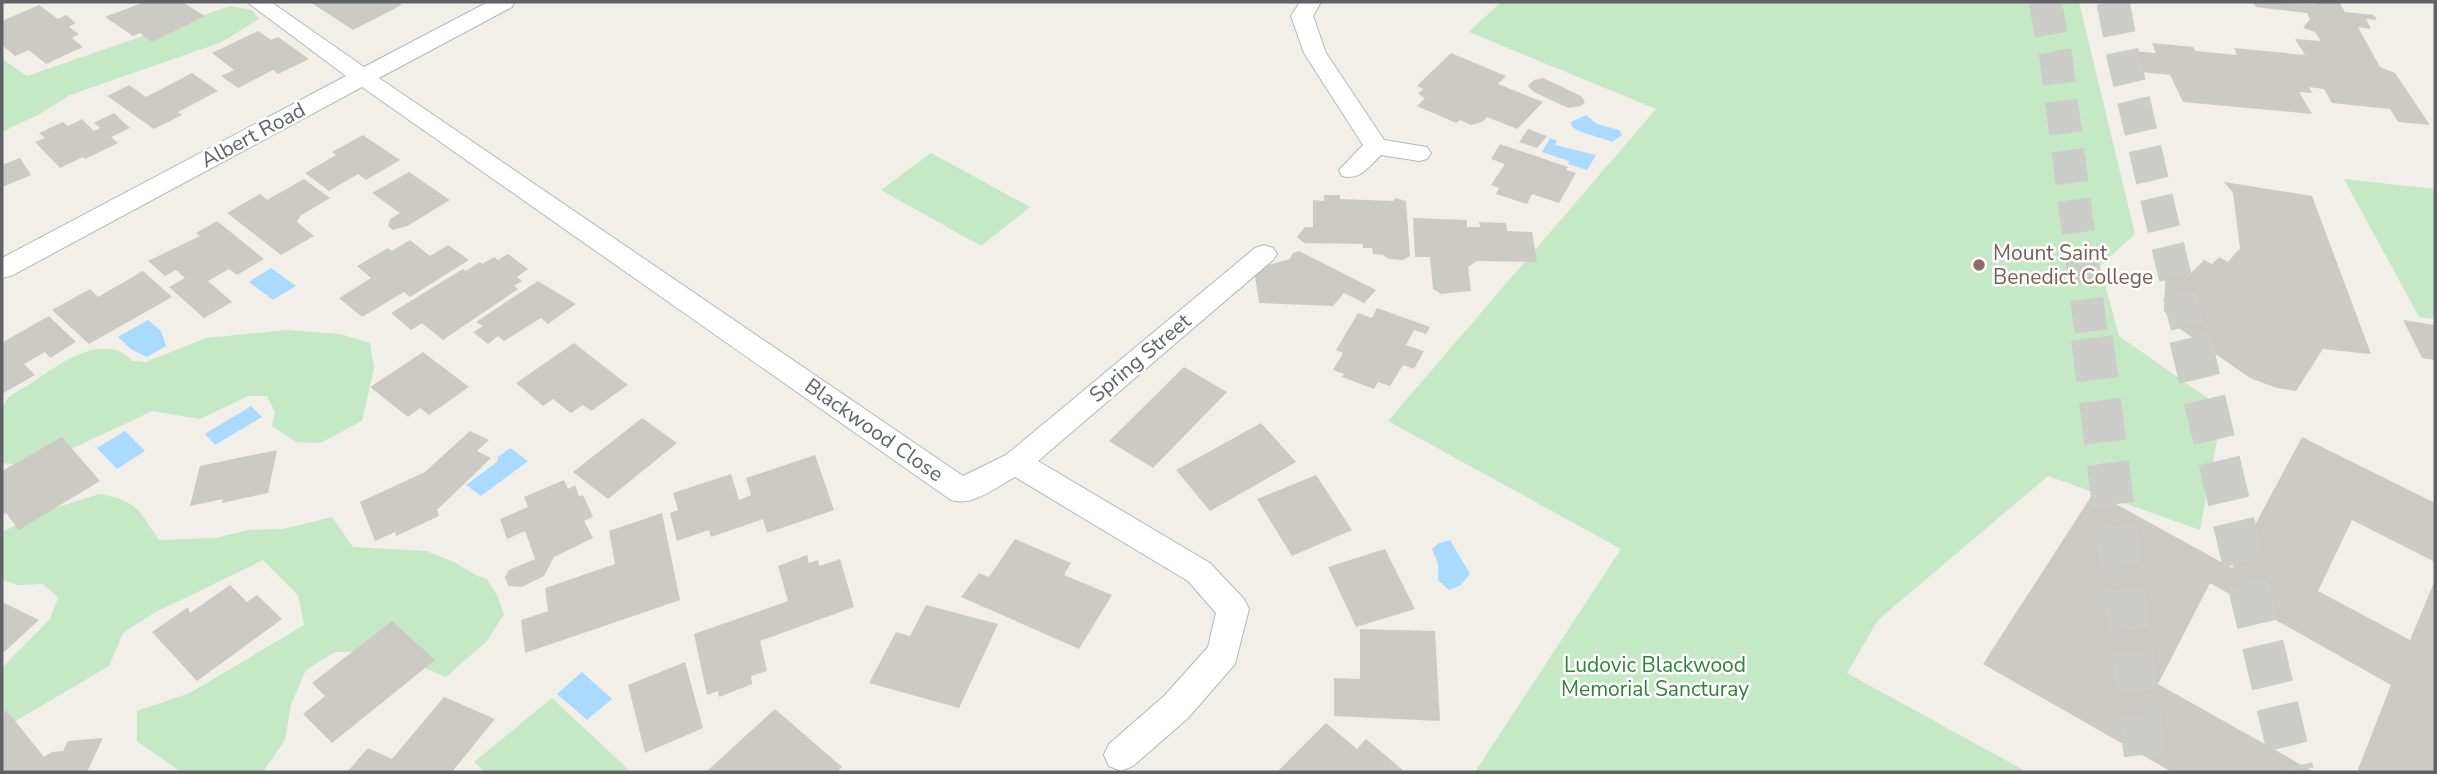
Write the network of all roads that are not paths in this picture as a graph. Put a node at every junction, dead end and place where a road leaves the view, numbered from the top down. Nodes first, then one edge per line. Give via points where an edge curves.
1 (258, 2) edge
2 (504, 2) edge
3 (1310, 2) edge
4 (362, 77) junction
5 (1376, 146) junction
6 (1419, 153) dead end
7 (1351, 170) dead end
8 (1264, 254) dead end
9 (2, 269) edge
10 (1016, 463) junction
11 (1121, 755) dead end

1 - 4 street
2 - 4 street, Albert Road
3 - 5 street via 1302,16 1315,53
4 - 9 street, Albert Road
4 - 10 street, Blackwood Close via 962,491
5 - 6 street
5 - 7 street
8 - 10 street, Spring Street
10 - 11 street via 1199,572 1233,610 1223,654 1176,707

